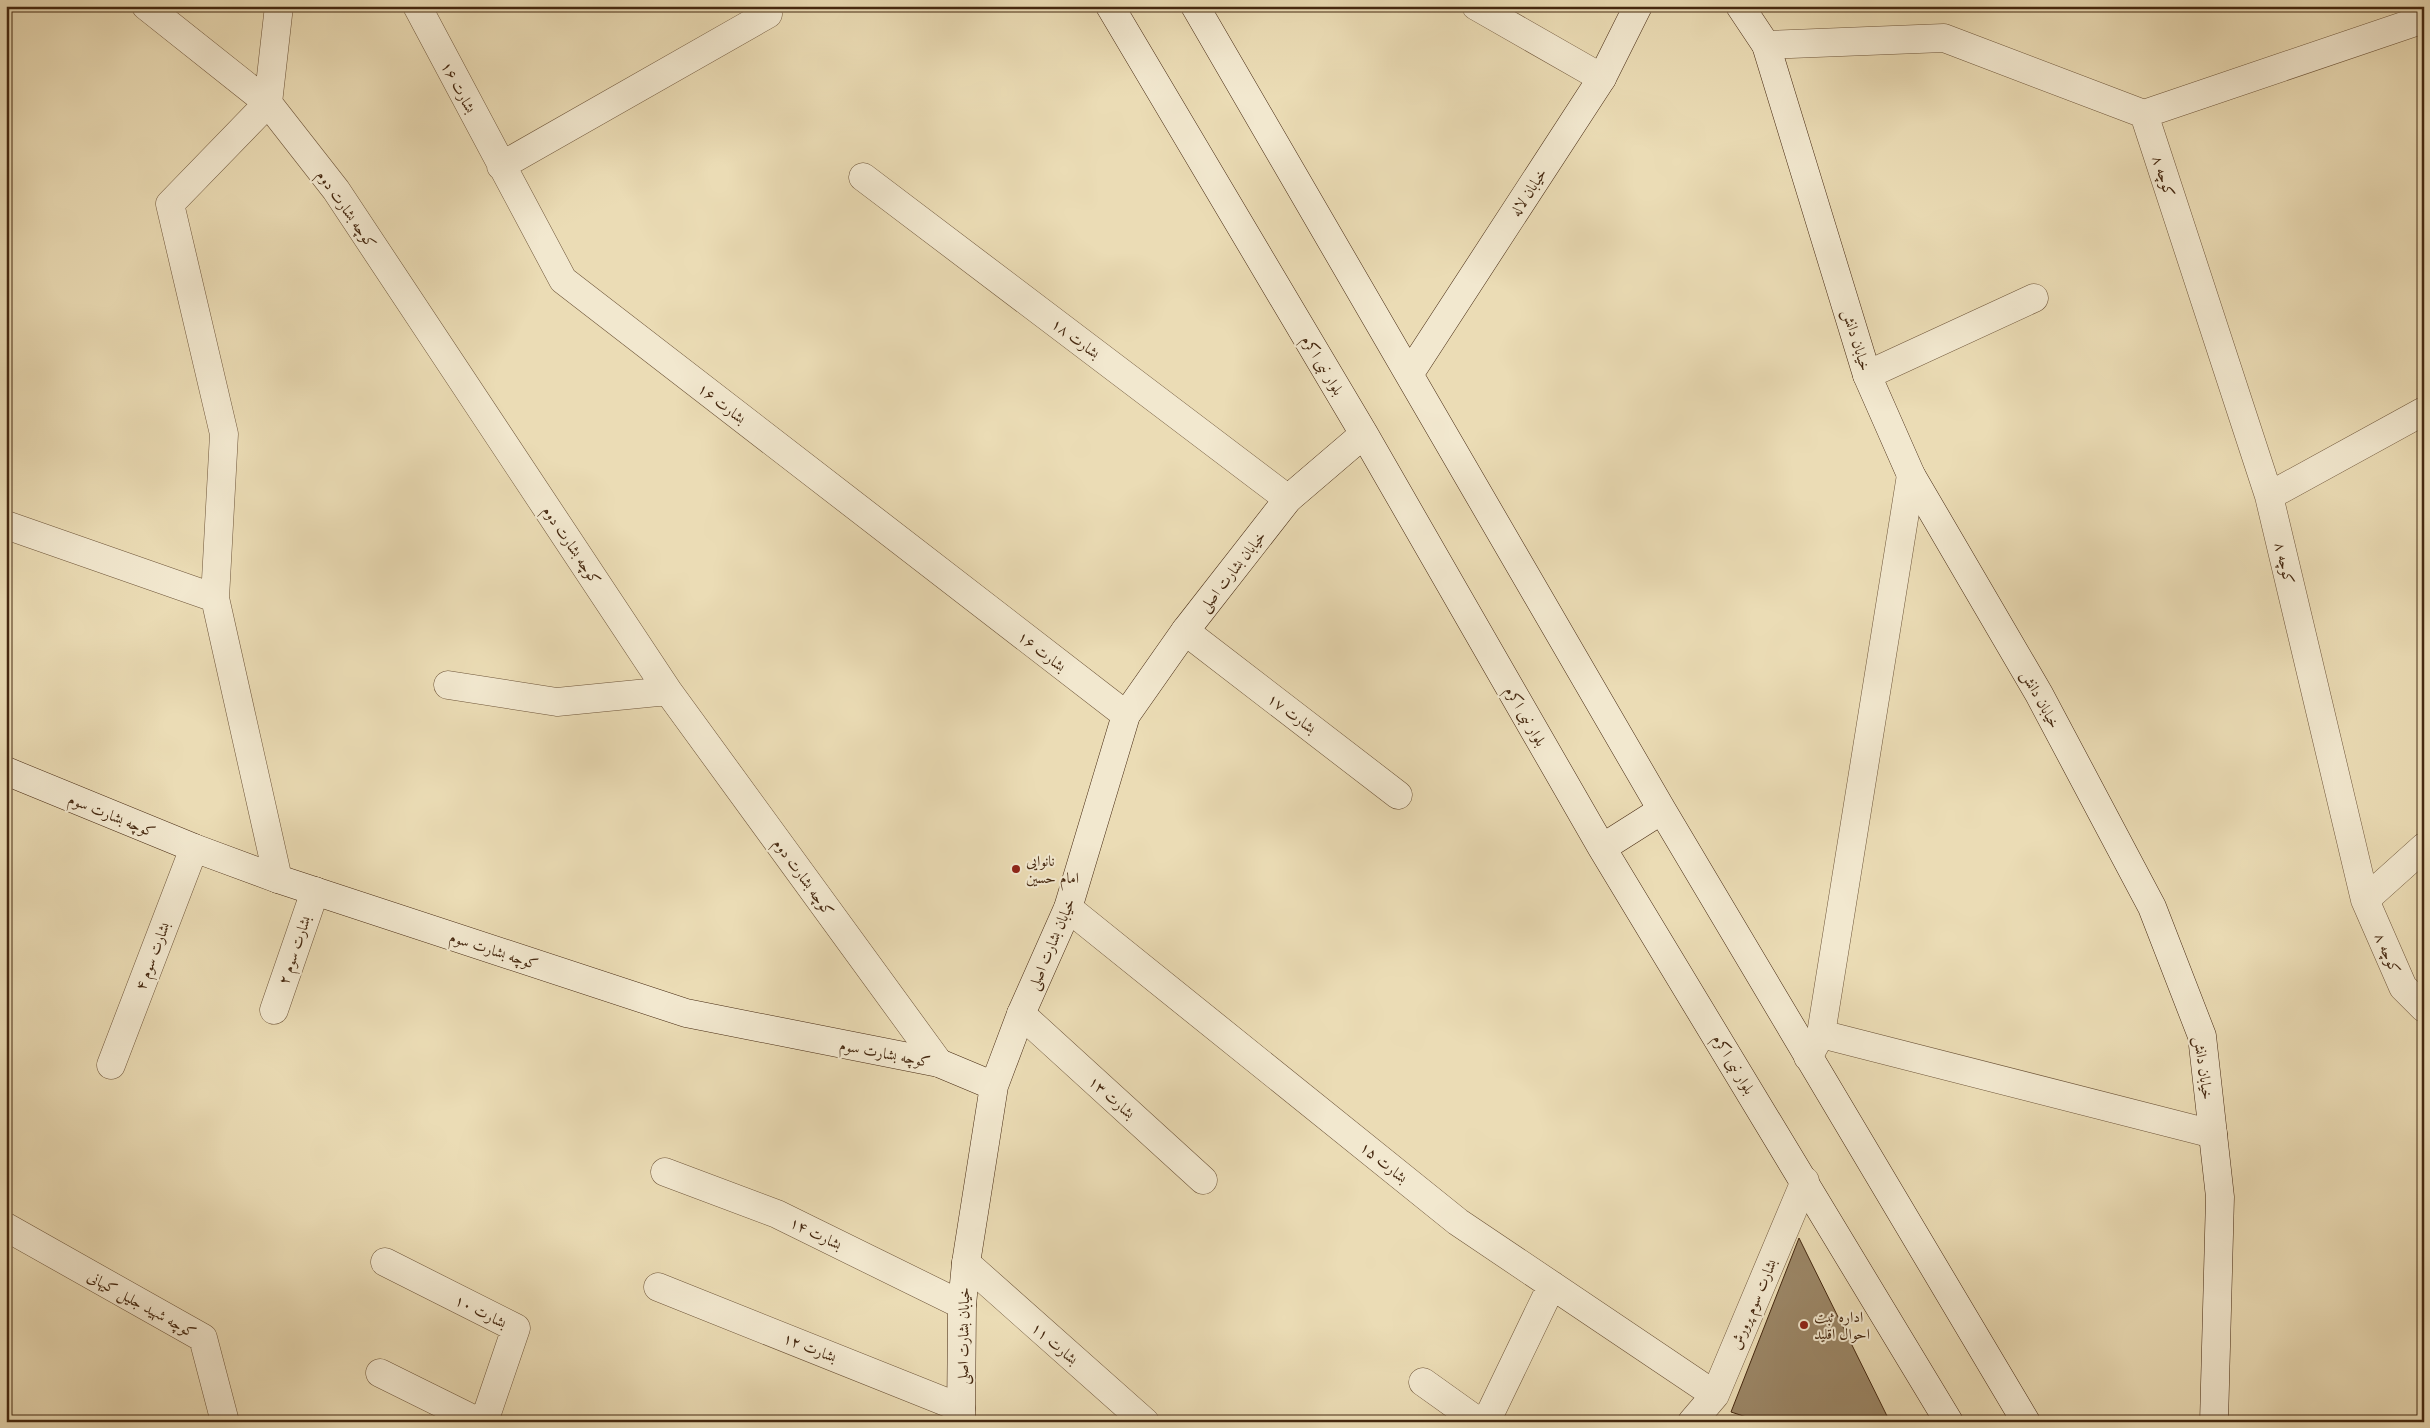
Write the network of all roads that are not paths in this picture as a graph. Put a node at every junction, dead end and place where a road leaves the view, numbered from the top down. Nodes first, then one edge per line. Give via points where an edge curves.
1 (146, 6) edge
2 (279, 6) edge
3 (416, 6) edge
4 (1110, 6) edge
5 (1195, 6) edge
6 (1476, 6) edge
7 (1638, 6) edge
8 (1740, 6) edge
9 (768, 14) dead end
10 (2424, 19) edge
11 (1766, 45) junction
12 (1602, 78) junction
13 (268, 103) junction
14 (2144, 114) junction
15 (500, 166) junction
16 (863, 177) dead end
17 (2034, 298) dead end
18 (1410, 373) junction
19 (1868, 375) junction
20 (2424, 411) edge
21 (1364, 434) junction
22 (1911, 475) junction
23 (2269, 496) junction
24 (1288, 499) junction
25 (6, 525) edge
26 (215, 598) junction
27 (1185, 631) junction
28 (448, 685) dead end
29 (668, 691) junction
30 (1126, 716) junction
31 (6, 772) edge
32 (1398, 794) dead end
33 (1662, 810) junction
34 (2424, 847) edge
35 (194, 848) junction
36 (1602, 848) junction
37 (278, 879) junction
38 (315, 891) junction
39 (2365, 900) junction
40 (1068, 908) junction
41 (2424, 1008) edge
42 (274, 1010) dead end
43 (1021, 1014) junction
44 (1821, 1034) junction
45 (1808, 1057) junction
46 (939, 1063) junction
47 (111, 1065) dead end
48 (994, 1086) junction
49 (2213, 1134) junction
50 (664, 1172) dead end
51 (1203, 1180) dead end
52 (1805, 1181) junction
53 (6, 1227) edge
54 (386, 1262) dead end
55 (966, 1264) junction
56 (1552, 1285) junction
57 (658, 1287) dead end
58 (962, 1305) junction
59 (380, 1372) dead end
60 (1424, 1382) dead end
61 (1715, 1395) junction
62 (961, 1415) edge
63 (225, 1422) edge
64 (479, 1422) edge
65 (484, 1422) edge
66 (1145, 1422) edge
67 (1479, 1422) edge
68 (1486, 1422) edge
69 (1692, 1422) edge
70 (1949, 1422) edge
71 (2026, 1422) edge
72 (2214, 1422) edge

1 - 13 street, کوچه بشارت دوم
2 - 13 street
3 - 15 street, بشارت ۱۶
4 - 21 street, بلوار نبی اکرم
5 - 18 street
6 - 12 street
7 - 12 street, خیابان لاله
8 - 11 street, خیابان دانش
9 - 15 street
10 - 14 street
11 - 14 street via 1944,38
11 - 19 street, خیابان دانش
12 - 18 street, خیابان لاله
13 - 26 street via 170,204 224,434
13 - 29 street, کوچه بشارت دوم via 336,190
14 - 23 street, کوچه ۸
15 - 30 street, بشارت ۱۶ via 563,280
16 - 24 street, بشارت ۱۸
17 - 19 street
18 - 33 street
19 - 22 street, خیابان دانش
20 - 23 street
21 - 24 street, خیابان بشارت اصلی
21 - 36 street, بلوار نبی اکرم
22 - 44 street
22 - 49 street, خیابان دانش via 2039,694 2152,907 2202,1036
23 - 39 street, کوچه ۸
24 - 27 street, خیابان بشارت اصلی
25 - 26 street
26 - 37 street
27 - 30 street, خیابان بشارت اصلی
27 - 32 street, بشارت ۱۷
28 - 29 street via 557,702
29 - 46 street, کوچه بشارت دوم
30 - 40 street, خیابان بشارت اصلی
31 - 35 street, کوچه بشارت سوم
33 - 36 street
33 - 45 street
34 - 39 street
35 - 37 street, کوچه بشارت سوم
35 - 47 street, بشارت سوم ۴
36 - 52 street, بلوار نبی اکرم
37 - 38 street, کوچه بشارت سوم
38 - 42 street, بشارت سوم ۲
38 - 46 street, کوچه بشارت سوم via 686,1013
39 - 41 street, کوچه ۸ via 2403,987
40 - 43 street, خیابان بشارت اصلی
40 - 56 street, بشارت ۱۵ via 1458,1222
43 - 48 street, خیابان بشارت اصلی
43 - 51 street, بشارت ۱۳
44 - 45 street
44 - 49 street
45 - 71 street
46 - 48 street, کوچه بشارت سوم
48 - 55 street, خیابان بشارت اصلی
49 - 72 street, خیابان دانش via 2220,1197
50 - 58 street, بشارت ۱۴ via 777,1214
52 - 61 street, بشارت سوم پرورش
52 - 70 street, بلوار نبی اکرم
53 - 63 street, کوچه شهید جلیل کیهانی via 203,1338
54 - 65 street, بشارت ۱۰ via 516,1328
55 - 58 street, خیابان بشارت اصلی
55 - 66 street, بشارت ۱۱
56 - 61 street, بشارت ۱۵
56 - 68 street
57 - 62 street, بشارت ۱۲
58 - 62 street, خیابان بشارت اصلی
59 - 64 street
60 - 67 street
61 - 69 street, بشارت سوم پرورش

